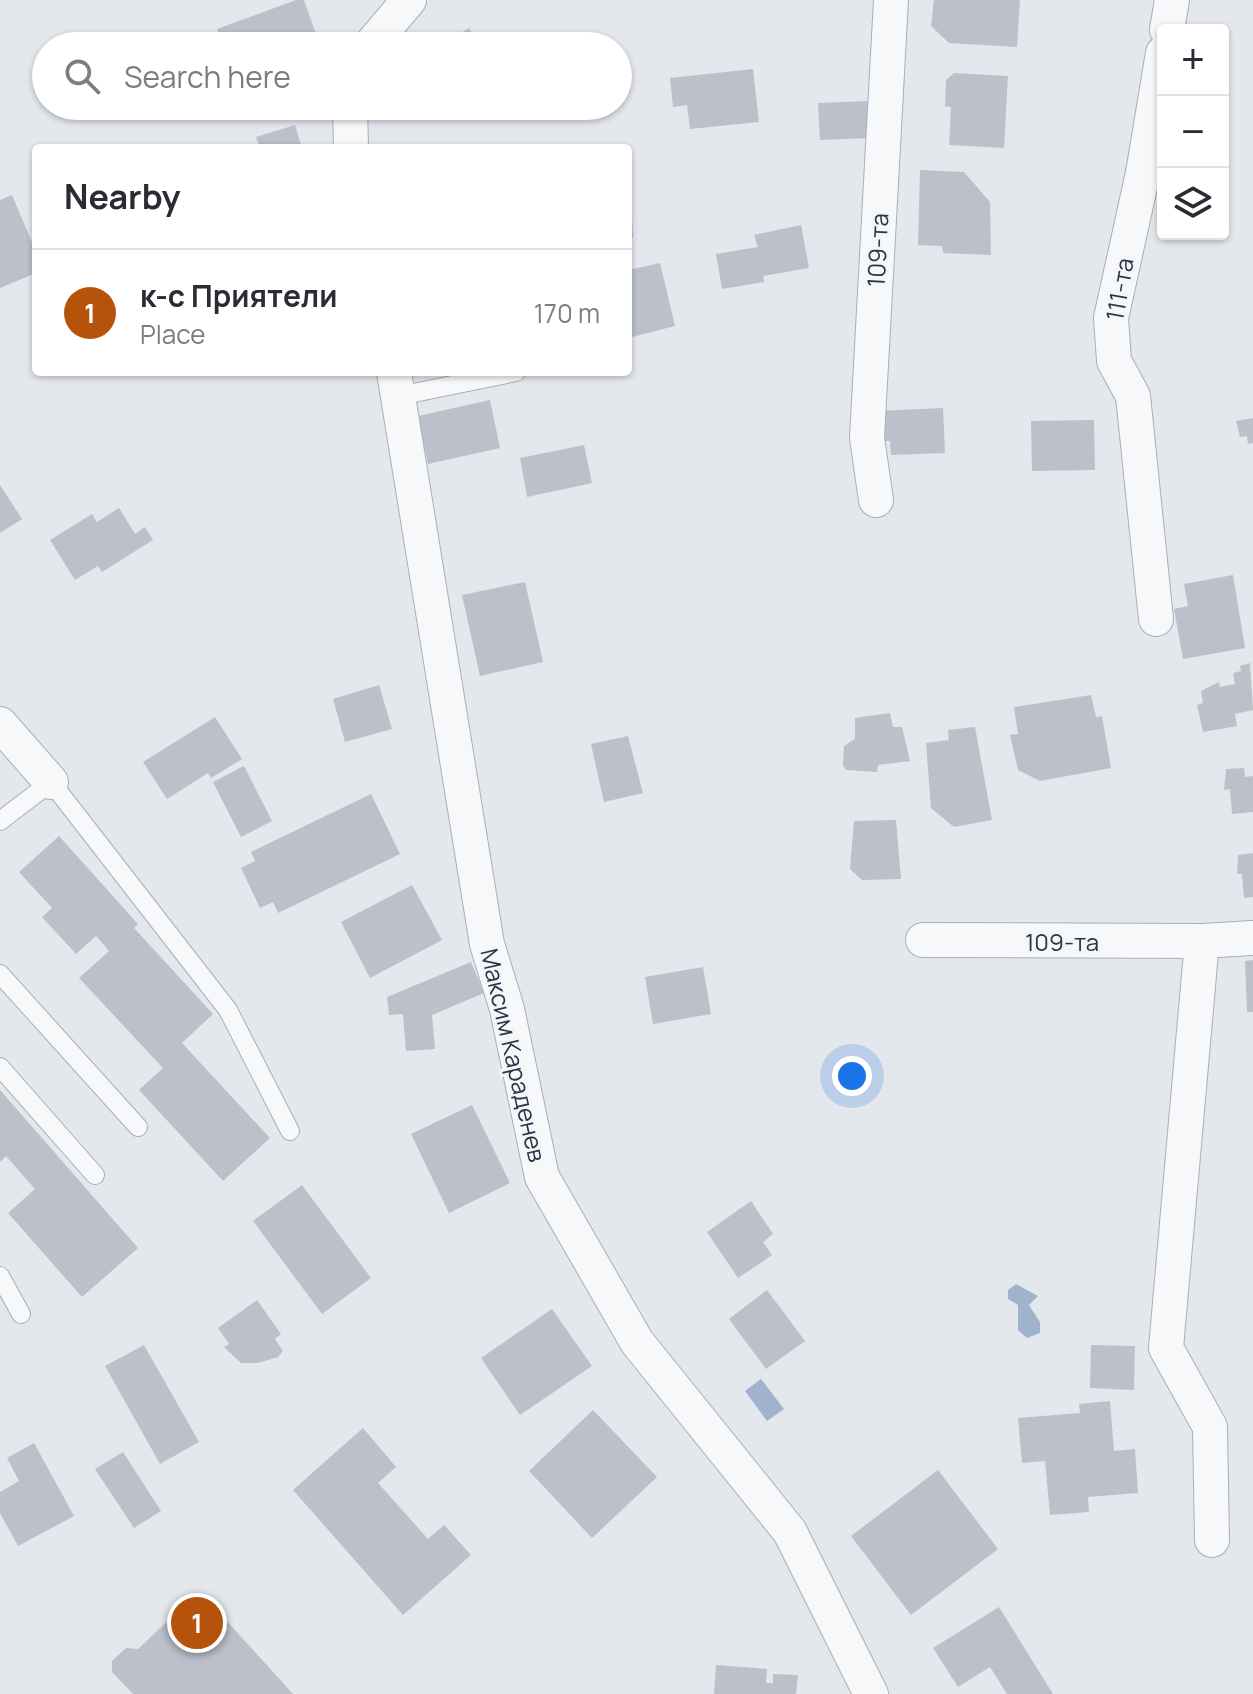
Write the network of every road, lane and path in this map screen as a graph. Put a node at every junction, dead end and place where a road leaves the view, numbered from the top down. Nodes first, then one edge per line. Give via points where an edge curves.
1 (409, 0) edge
2 (891, 0) edge
3 (1172, 0) edge
4 (1168, 24) edge
5 (382, 32) edge
6 (1157, 89) edge
7 (350, 120) edge
8 (351, 144) edge
9 (476, 376) edge
10 (397, 384) edge
11 (876, 500) dead end
12 (1156, 619) dead end
13 (0, 724) edge
14 (51, 782) junction
15 (0, 821) edge
16 (1253, 938) edge
17 (923, 940) dead end
18 (1202, 941) junction
19 (0, 974) edge
20 (0, 1067) edge
21 (138, 1127) dead end
22 (290, 1131) dead end
23 (95, 1175) dead end
24 (0, 1276) edge
25 (21, 1314) dead end
26 (1212, 1540) dead end
27 (871, 1694) edge

1 - 5 street
2 - 11 street, 109-та via 867,438
3 - 4 street
6 - 12 street, 111-та via 1111,318 1114,361 1133,396
7 - 8 street
9 - 10 lane
10 - 27 street, Максим Караденев via 487,944 507,1009 542,1177 637,1342 790,1532
13 - 14 street
14 - 15 lane
14 - 22 lane via 228,1010
16 - 18 street, 109-та
17 - 18 street, 109-та
18 - 26 street via 1166,1348 1210,1427
19 - 21 lane
20 - 23 lane
24 - 25 lane

